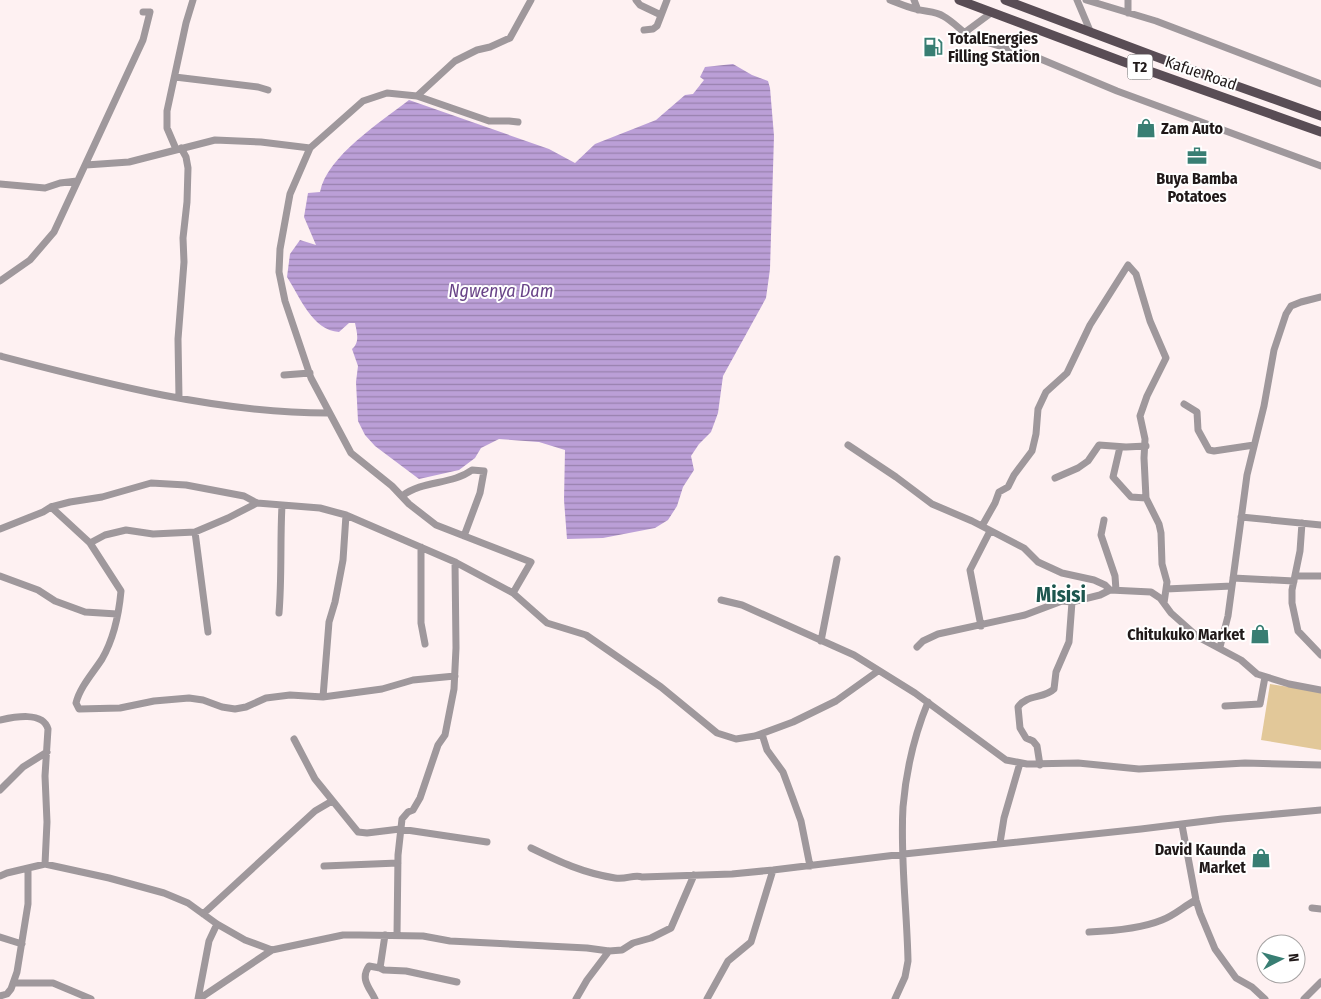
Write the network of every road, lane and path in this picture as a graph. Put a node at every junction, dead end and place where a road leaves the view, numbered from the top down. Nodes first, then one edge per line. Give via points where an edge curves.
1 (193, 0) edge
2 (531, 0) edge
3 (636, 0) edge
4 (668, 0) edge
5 (890, 0) edge
6 (914, 0) edge
7 (959, 0) edge
8 (1005, 0) edge
9 (1077, 0) edge
10 (1086, 0) edge
11 (1128, 0) edge
12 (918, 10) junction
13 (143, 12) dead end
14 (991, 12) junction
15 (1128, 13) junction
16 (661, 15) junction
17 (644, 30) dead end
18 (964, 33) junction
19 (1090, 33) junction
20 (175, 77) junction
21 (1321, 84) edge
22 (268, 90) dead end
23 (417, 96) junction
24 (1321, 116) edge
25 (518, 122) dead end
26 (1321, 132) edge
27 (310, 148) junction
28 (178, 149) junction
29 (86, 165) junction
30 (1321, 166) edge
31 (77, 181) junction
32 (0, 184) edge
33 (0, 281) edge
34 (1321, 297) edge
35 (0, 356) edge
36 (310, 373) junction
37 (284, 375) dead end
38 (179, 398) junction
39 (1184, 404) dead end
40 (328, 413) junction
41 (848, 445) dead end
42 (1254, 445) junction
43 (1120, 446) junction
44 (1146, 446) junction
45 (1055, 478) dead end
46 (402, 496) junction
47 (1146, 498) junction
48 (258, 503) junction
49 (282, 504) junction
50 (52, 507) junction
51 (346, 514) junction
52 (1241, 517) junction
53 (1104, 520) dead end
54 (1302, 523) junction
55 (1321, 525) edge
56 (982, 526) junction
57 (0, 529) edge
58 (990, 531) junction
59 (195, 532) junction
60 (464, 536) junction
61 (90, 543) junction
62 (421, 547) junction
63 (837, 559) dead end
64 (455, 562) junction
65 (0, 576) edge
66 (1321, 576) edge
67 (1233, 578) junction
68 (1295, 578) junction
69 (1232, 586) junction
70 (1113, 590) junction
71 (1166, 590) junction
72 (513, 593) junction
73 (721, 600) dead end
74 (1072, 602) junction
75 (1164, 603) junction
76 (279, 613) dead end
77 (117, 614) junction
78 (981, 626) junction
79 (208, 632) dead end
80 (821, 641) junction
81 (425, 644) dead end
82 (917, 647) dead end
83 (1220, 647) junction
84 (1321, 654) edge
85 (878, 671) junction
86 (455, 676) junction
87 (1265, 677) junction
88 (1321, 690) edge
89 (324, 697) junction
90 (928, 702) junction
91 (1225, 706) dead end
92 (0, 720) edge
93 (762, 734) junction
94 (294, 739) dead end
95 (47, 752) junction
96 (1020, 763) junction
97 (1040, 765) junction
98 (1321, 765) edge
99 (0, 790) edge
100 (332, 801) junction
101 (1321, 810) edge
102 (1182, 824) junction
103 (400, 830) junction
104 (487, 842) dead end
105 (1000, 843) junction
106 (531, 848) dead end
107 (904, 854) junction
108 (398, 863) junction
109 (45, 864) junction
110 (324, 866) dead end
111 (810, 866) junction
112 (28, 868) junction
113 (773, 870) junction
114 (1, 874) edge
115 (694, 876) junction
116 (1196, 900) junction
117 (1312, 908) dead end
118 (1321, 909) edge
119 (204, 914) junction
120 (217, 924) junction
121 (1089, 932) dead end
122 (385, 935) junction
123 (397, 935) junction
124 (0, 937) edge
125 (22, 944) junction
126 (272, 950) junction
127 (610, 951) junction
128 (380, 968) junction
129 (14, 982) junction
130 (457, 982) dead end
131 (1321, 982) edge
132 (4, 996) edge
133 (91, 999) edge
134 (199, 999) edge
135 (375, 999) edge
136 (576, 999) edge
137 (707, 999) edge
138 (895, 999) edge
139 (1265, 999) edge
140 (1304, 999) edge

1 - 20 street
2 - 23 street via 510,38 454,61
3 - 16 street
4 - 16 street
5 - 12 street
6 - 12 street
7 - 14 main road, Kafue Road / T2
8 - 19 main road, Kafue Road / T2
9 - 19 street
10 - 15 street
11 - 15 street
12 - 18 street via 943,16
13 - 29 street via 150,12 143,40
14 - 18 street
14 - 26 main road, Kafue Road / T2
15 - 21 street
16 - 17 street via 657,26
18 - 30 street via 1031,55 1117,91
19 - 24 main road, Kafue Road / T2
20 - 22 street
20 - 28 street via 167,111 167,128
23 - 25 street via 489,121
23 - 27 street via 387,94 363,101
27 - 28 street via 215,140
27 - 36 street via 290,194 280,249 280,272 285,300
28 - 29 street via 129,162
28 - 38 street via 186,157 188,168 178,339
29 - 31 street
31 - 32 street via 60,182 45,188
31 - 33 street via 54,232 30,260
34 - 42 street via 1291,306 1286,314 1272,360
35 - 38 street
36 - 37 street
36 - 40 street
38 - 40 street via 263,409
39 - 42 street via 1196,412 1198,430 1209,450
40 - 46 street via 351,453
41 - 56 street via 932,504
42 - 52 street
43 - 44 street
43 - 45 street via 1097,446 1088,461
43 - 47 street via 1113,477 1131,497
44 - 47 street
44 - 56 street via 1140,416 1142,407 1166,358 1150,321 1136,274 1128,264 1090,325 1067,373 1046,392 1038,409 1032,451 1008,487 999,492
46 - 60 street via 436,525
46 - 60 street via 422,486 463,477 472,470 484,471 480,493
47 - 71 street via 1161,533
48 - 49 street
48 - 50 street via 244,496 194,486 151,483
48 - 59 street
49 - 51 street
49 - 76 street
50 - 57 street
50 - 61 street
51 - 62 street
51 - 89 street via 343,560 329,622
52 - 54 street
52 - 67 street
53 - 70 street via 1101,535 1115,576
54 - 55 street
54 - 68 street
56 - 58 street
58 - 70 street via 1024,548 1038,562 1062,573 1094,580
58 - 78 street via 970,570
59 - 61 street via 153,534 126,530
59 - 79 street
60 - 72 street via 531,562
61 - 77 street via 121,591
62 - 64 street
62 - 81 street via 420,623
63 - 80 street
64 - 72 street
64 - 86 street
65 - 77 street via 85,612
66 - 68 street
67 - 68 street
67 - 69 street
68 - 84 street via 1292,596 1298,631
69 - 71 street
69 - 83 street
70 - 74 street
70 - 75 street via 1151,592
71 - 75 street
72 - 93 street via 547,623 586,635 661,687 717,733 736,739
73 - 80 street via 742,605
74 - 78 street via 1062,601 1033,613
74 - 97 street via 1069,642 1056,672 1054,689 1024,700 1018,707 1020,728 1026,738 1037,746
75 - 83 street via 1180,623 1198,637
77 - 89 street via 104,656 78,695 76,703 79,709 120,708 189,698 235,709 266,698 290,695
78 - 82 street via 930,637
80 - 85 street via 854,655
83 - 87 street
85 - 90 street
85 - 93 street via 836,701
86 - 89 street via 413,680 382,689
86 - 103 street via 445,735 438,745 420,798 402,819
87 - 88 street
87 - 91 street via 1260,704
90 - 96 street via 1006,760
90 - 107 street via 918,726 906,781
92 - 95 street via 32,717 43,720 48,729
93 - 111 street via 783,772 793,799
94 - 100 street via 315,779
95 - 99 street via 23,767
95 - 109 street
96 - 97 street
96 - 105 street
97 - 98 street via 1078,762 1139,769 1245,763
100 - 103 street via 358,832
100 - 119 street via 315,811
101 - 102 street
102 - 105 street
102 - 116 street
103 - 104 street
103 - 108 street
105 - 107 street
106 - 115 street via 583,872 623,880 638,875
107 - 111 street
107 - 138 street via 908,960 905,977
108 - 110 street
108 - 123 street
109 - 112 street
109 - 119 street via 164,893
111 - 113 street
112 - 114 street
112 - 125 street via 28,904
113 - 115 street
113 - 137 street via 751,942 728,961
115 - 127 street via 671,928 622,950
116 - 121 street via 1152,924
116 - 139 street via 1221,960 1236,978
117 - 118 street
119 - 120 street
120 - 126 street via 251,943
120 - 134 street via 209,941
122 - 123 street
122 - 126 street via 343,935
122 - 128 street
123 - 127 street
124 - 125 street
125 - 129 street
126 - 134 street
127 - 136 street
128 - 130 street
128 - 135 street via 369,966 365,972 366,984
129 - 132 street
129 - 133 street via 53,983
131 - 140 street

